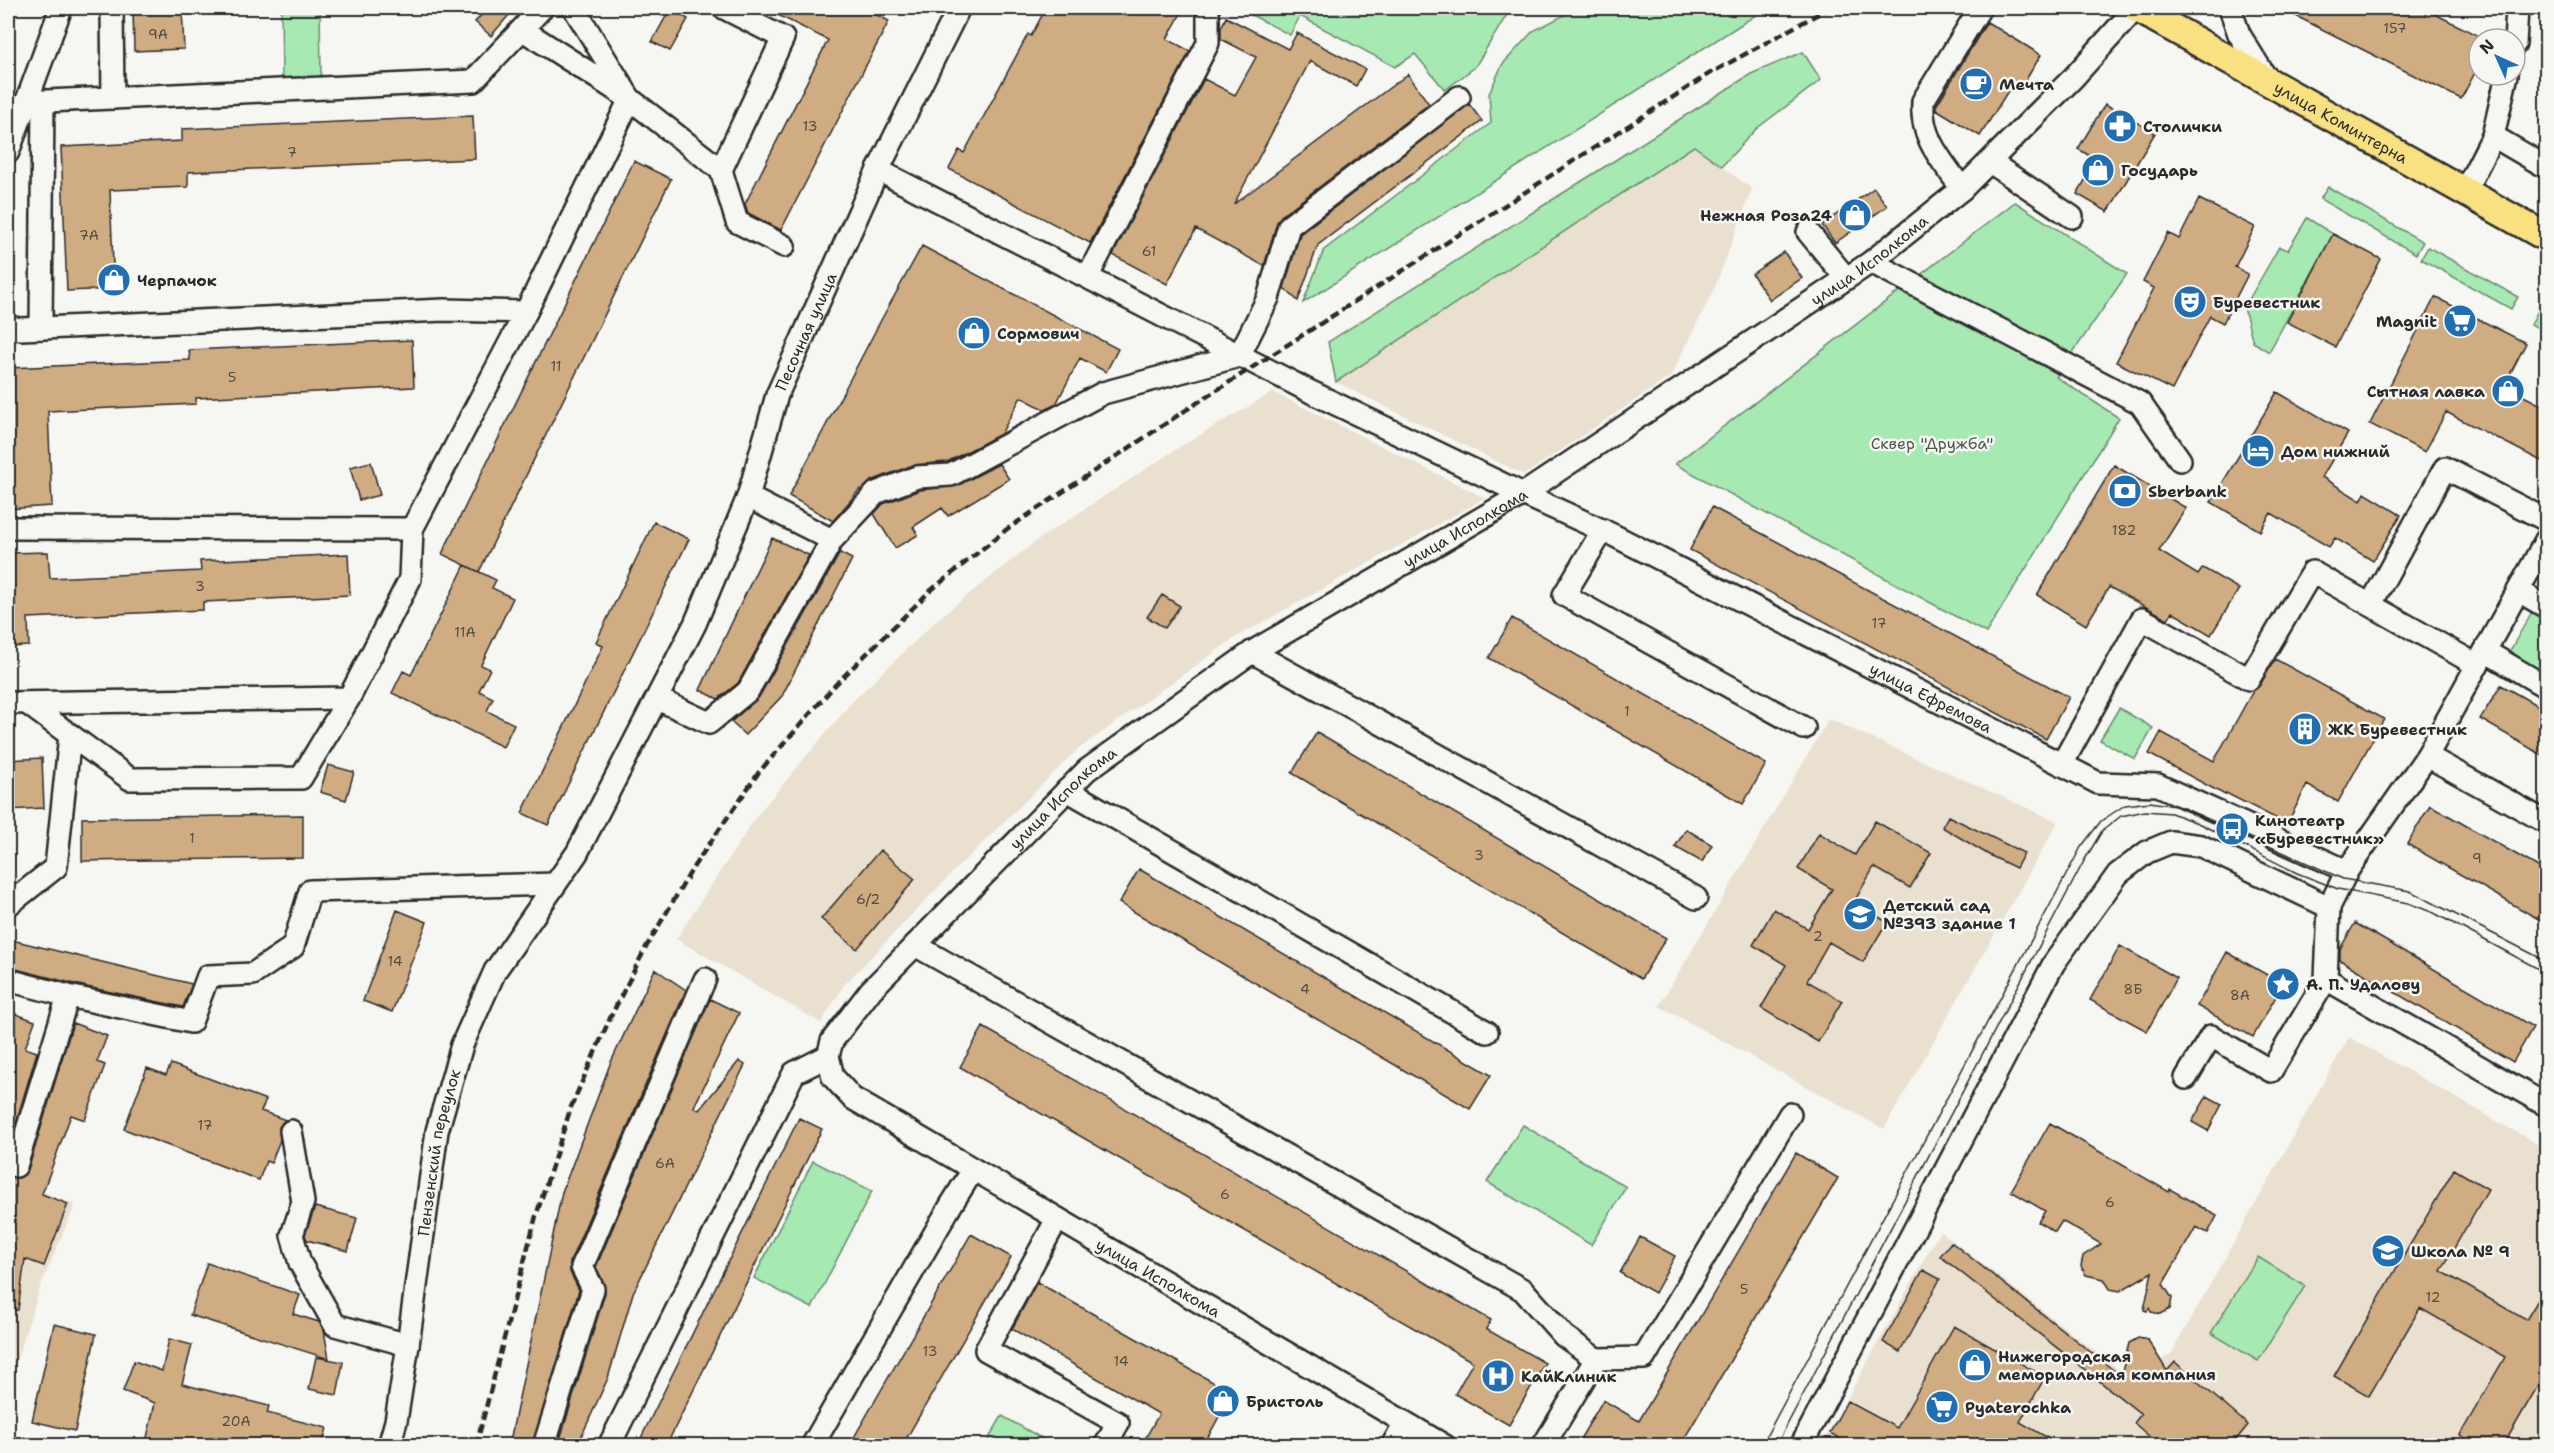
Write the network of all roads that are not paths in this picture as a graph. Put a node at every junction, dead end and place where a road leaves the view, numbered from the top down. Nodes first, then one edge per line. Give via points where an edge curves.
1 (61, 8) edge
2 (112, 8) edge
3 (542, 8) edge
4 (574, 8) edge
5 (724, 8) edge
6 (959, 8) edge
7 (1208, 8) edge
8 (1980, 8) edge
9 (2137, 8) edge
10 (2230, 8) edge
11 (2517, 8) edge
12 (2516, 27) edge
13 (523, 30) junction
14 (2268, 81) junction
15 (2504, 87) edge
16 (1460, 97) dead end
17 (113, 98) junction
18 (630, 99) junction
19 (34, 102) junction
20 (2493, 136) junction
21 (8, 152) edge
22 (1990, 162) junction
23 (2547, 166) edge
24 (721, 170) junction
25 (878, 170) junction
26 (1962, 189) junction
27 (2466, 191) junction
28 (2072, 217) dead end
29 (1808, 232) dead end
30 (2547, 237) edge
31 (784, 246) dead end
32 (1871, 262) junction
33 (1088, 276) junction
34 (1846, 278) junction
35 (525, 312) junction
36 (8, 327) edge
37 (41, 328) junction
38 (1239, 356) junction
39 (2180, 460) dead end
40 (1523, 494) junction
41 (748, 497) junction
42 (2547, 520) edge
43 (8, 528) edge
44 (412, 529) junction
45 (1603, 530) junction
46 (832, 540) junction
47 (2547, 540) edge
48 (2519, 591) junction
49 (2371, 604) junction
50 (2547, 607) edge
51 (1252, 652) junction
52 (2481, 658) junction
53 (2547, 687) edge
54 (349, 698) junction
55 (658, 699) junction
56 (18, 704) edge
57 (1804, 728) dead end
58 (70, 735) junction
59 (2427, 756) junction
60 (2062, 764) junction
61 (1067, 790) junction
62 (2547, 822) edge
63 (2347, 871) junction
64 (555, 884) junction
65 (1696, 898) dead end
66 (8, 905) edge
67 (2328, 907) junction
68 (915, 945) junction
69 (705, 979) dead end
70 (2326, 979) junction
71 (9, 985) edge
72 (68, 996) junction
73 (1487, 1032) dead end
74 (828, 1056) junction
75 (2186, 1078) dead end
76 (2547, 1105) edge
77 (1790, 1114) dead end
78 (291, 1131) dead end
79 (16, 1166) dead end
80 (973, 1170) junction
81 (1057, 1219) junction
82 (408, 1345) junction
83 (1596, 1359) junction
84 (1405, 1423) junction
85 (389, 1446) edge
86 (544, 1446) edge
87 (609, 1446) edge
88 (812, 1446) edge
89 (1105, 1446) edge
90 (1392, 1446) edge
91 (1445, 1446) edge
92 (1544, 1446) edge
93 (1801, 1446) edge

1 - 19 street
2 - 17 street
3 - 13 street
4 - 18 street
5 - 24 street via 783,38
6 - 25 street, Песочная улица
7 - 33 street via 1208,43
8 - 26 street via 1923,102 1927,138
9 - 14 main road, улица Коминтерна
9 - 22 street, улица Исполкома
10 - 14 street via 2239,34
11 - 12 street
13 - 17 street via 473,81
13 - 18 street
14 - 27 main road, улица Коминтерна
15 - 20 street
16 - 38 street via 1289,226 1268,298
17 - 19 street
18 - 24 street
18 - 35 street
19 - 21 street
19 - 37 street
20 - 23 street
20 - 27 street
22 - 26 street, улица Исполкома
22 - 28 street
24 - 31 street via 737,222
25 - 33 street, улица Ефремова
25 - 41 street, Песочная улица via 777,395
26 - 32 street, улица Исполкома
27 - 30 main road, улица Коминтерна
29 - 34 street
32 - 34 street, улица Исполкома
32 - 39 street via 2140,403
33 - 38 street, улица Ефремова
34 - 40 street, улица Исполкома
35 - 37 street via 444,310
35 - 44 street
36 - 37 street
38 - 40 street, улица Ефремова
38 - 46 street via 1103,393 951,475 917,477 876,493
40 - 45 street, улица Ефремова
40 - 51 street, улица Исполкома
41 - 46 street
41 - 55 street, Песочная улица
42 - 49 street via 2445,468
43 - 44 street
44 - 54 street via 410,579
45 - 57 street via 1564,595
45 - 60 street, улица Ефремова
46 - 55 street via 748,691 709,723
47 - 48 street
48 - 50 street
48 - 52 street
49 - 52 street
49 - 60 street via 2312,572 2248,680 2142,619
51 - 61 street, улица Исполкома via 1087,770
51 - 65 street
52 - 53 street
52 - 59 street
54 - 56 street
54 - 58 street via 301,778 130,779
55 - 64 street, Пензенский переулок via 577,853
56 - 58 street
58 - 66 street via 56,867
59 - 62 street
59 - 63 street
60 - 63 street, улица Ефремова via 2098,783 2158,785
61 - 68 street, улица Исполкома
61 - 73 street
63 - 67 street
64 - 72 street via 310,891 293,947 253,974 208,976 191,1022
64 - 82 street, Пензенский переулок via 495,970 462,1045 437,1131
67 - 70 street
67 - 93 street via 2201,846 2171,842 2146,852 2118,874 2054,963
68 - 74 street, улица Исполкома via 871,990 831,1041
68 - 83 street via 1523,1290 1564,1336
69 - 86 street via 582,1267 593,1289
70 - 75 street via 2271,1071 2211,1036
70 - 76 street
71 - 72 street
72 - 79 street
74 - 80 street, улица Исполкома via 833,1077 852,1098
74 - 87 street via 794,1073
77 - 83 street via 1644,1358
78 - 82 street via 303,1202 292,1235 300,1263 335,1325
80 - 81 street, улица Исполкома
80 - 88 street
81 - 84 street, улица Исполкома
81 - 89 street via 986,1350 1118,1423
82 - 85 street, Пензенский переулок
83 - 92 street
84 - 90 street
84 - 91 street, улица Исполкома

